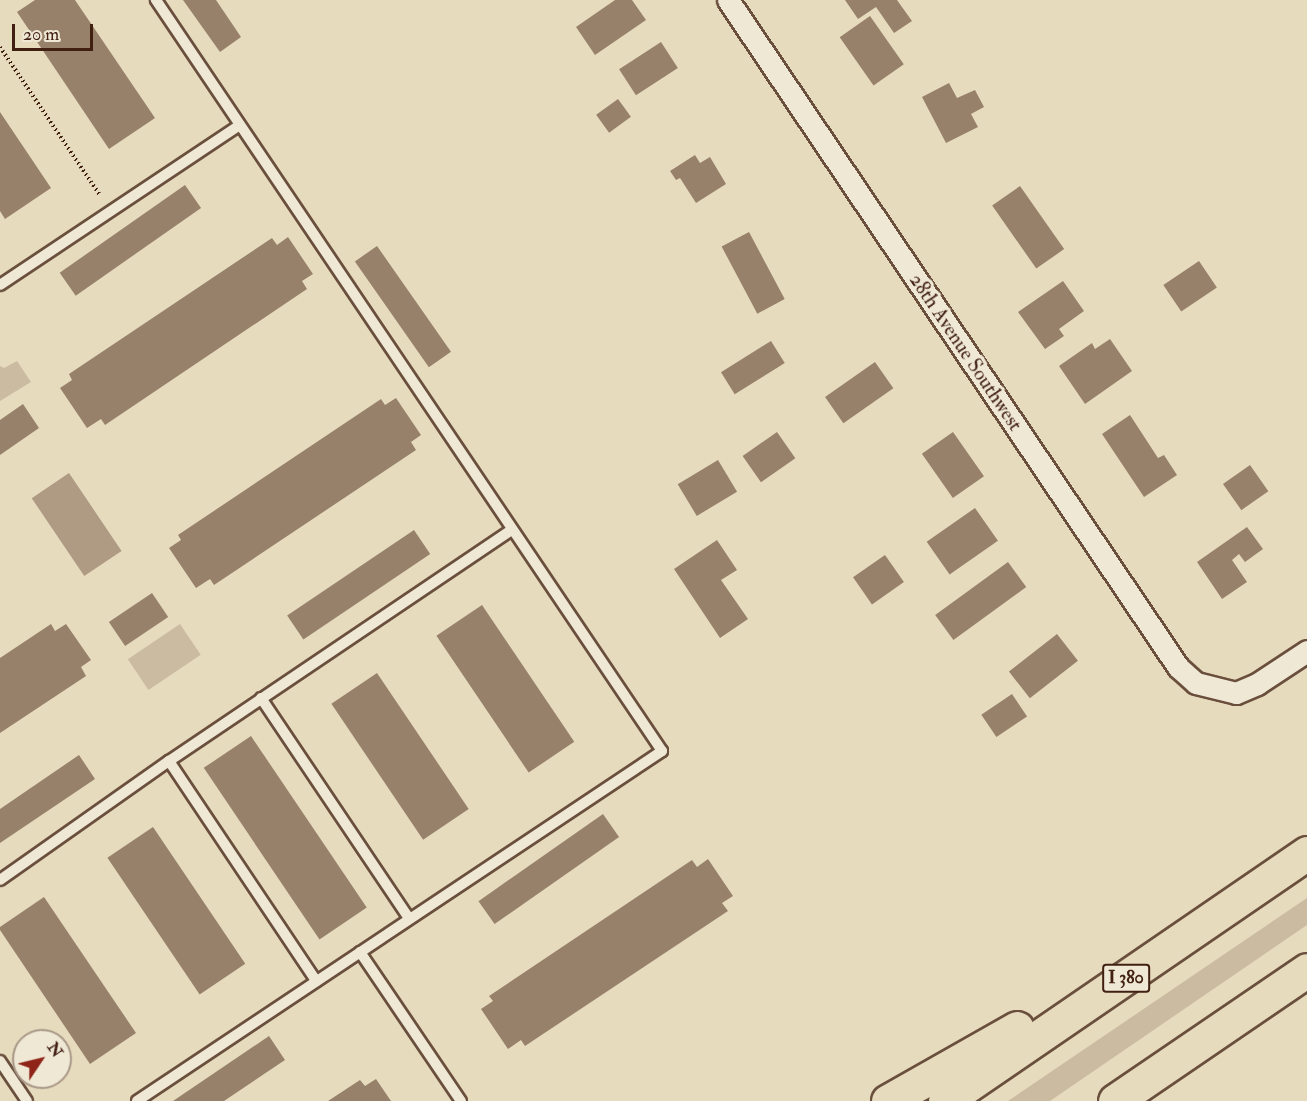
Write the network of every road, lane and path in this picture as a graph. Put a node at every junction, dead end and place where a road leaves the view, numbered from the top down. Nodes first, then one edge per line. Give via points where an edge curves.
1 (156, 0) edge
2 (729, 0) edge
3 (0, 47) edge
4 (240, 125) junction
5 (110, 210) junction
6 (0, 285) edge
7 (511, 530) junction
8 (1307, 651) edge
9 (261, 698) junction
10 (169, 761) junction
11 (1307, 854) edge
12 (0, 880) edge
13 (1218, 915) junction
14 (409, 918) junction
15 (360, 952) junction
16 (1307, 970) edge
17 (316, 981) junction
18 (0, 1061) edge
19 (27, 1101) edge
20 (137, 1101) edge
21 (461, 1101) edge
22 (888, 1101) edge
23 (945, 1101) edge
24 (1115, 1101) edge

1 - 4 lane
2 - 8 street, 28th Avenue Southwest via 1178,667 1196,683 1236,693
3 - 5 path
4 - 5 lane
4 - 7 lane
5 - 6 lane
7 - 9 lane
7 - 14 lane via 662,751
9 - 10 lane
9 - 14 lane
10 - 12 lane
10 - 17 lane
11 - 13 highway, I 380
13 - 22 highway
13 - 23 highway, I 380
14 - 15 lane
15 - 17 lane
15 - 21 lane
16 - 24 highway
17 - 20 lane
18 - 19 lane

